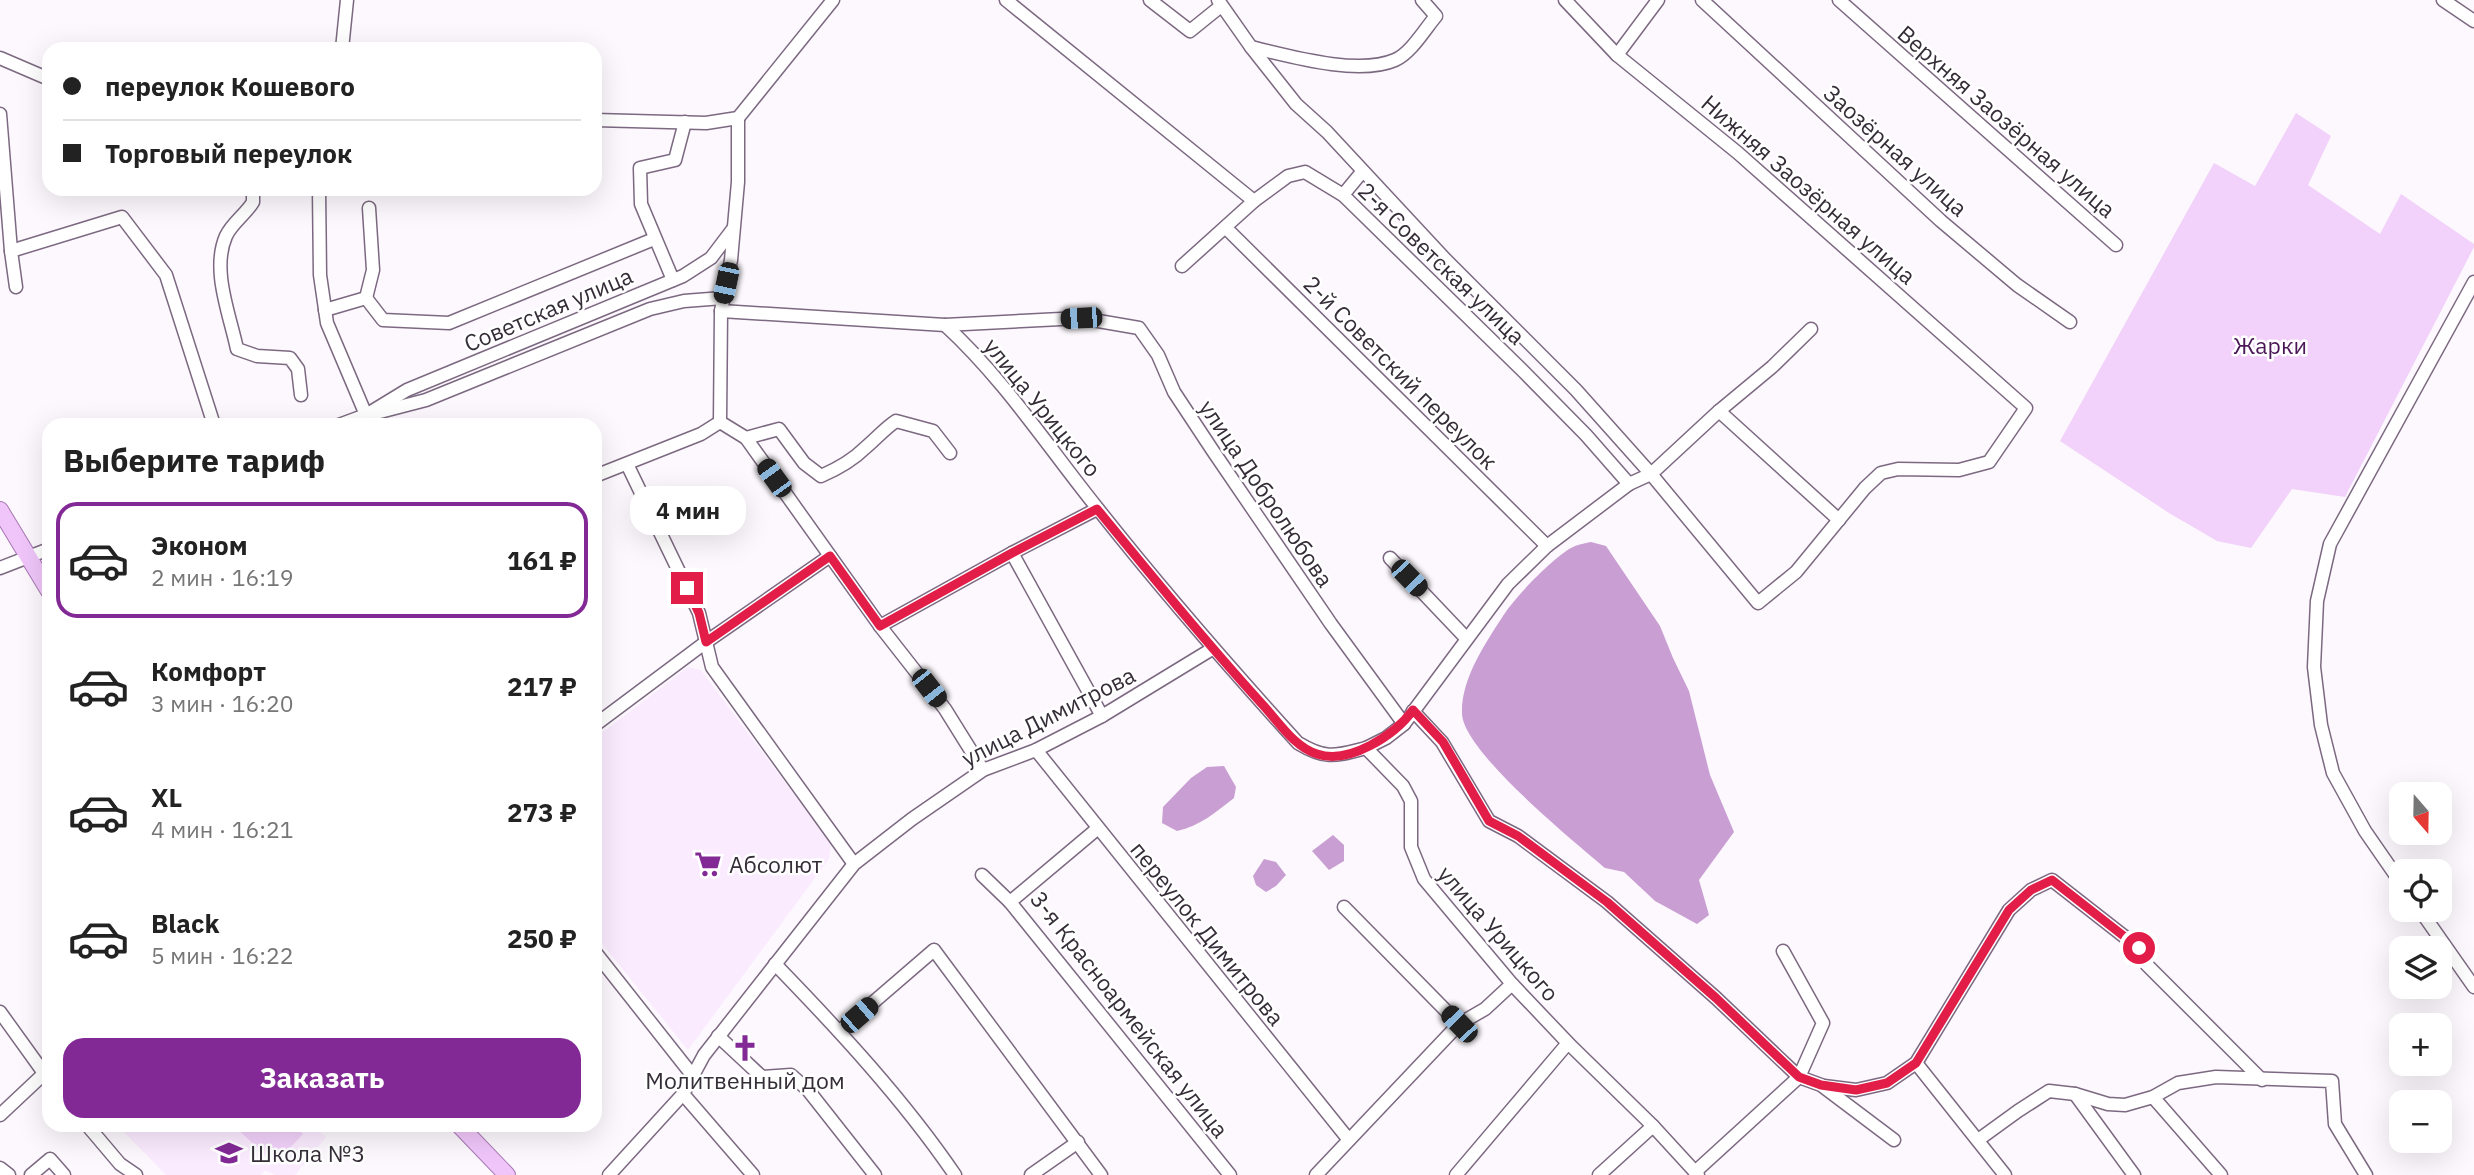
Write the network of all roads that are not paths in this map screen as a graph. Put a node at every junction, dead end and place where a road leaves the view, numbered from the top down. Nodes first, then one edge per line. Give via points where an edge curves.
1 (347, 0) edge
2 (833, 0) edge
3 (1006, 0) edge
4 (1150, 0) edge
5 (1422, 0) edge
6 (1565, 0) edge
7 (1658, 0) edge
8 (1702, 0) edge
9 (1839, 0) edge
10 (2444, 0) edge
11 (1220, 3) edge
12 (2474, 22) edge
13 (343, 42) edge
14 (1251, 47) junction
15 (1617, 55) junction
16 (0, 58) edge
17 (42, 76) edge
18 (0, 114) edge
19 (738, 118) junction
20 (602, 120) edge
21 (685, 122) junction
22 (1362, 172) junction
23 (1343, 195) junction
24 (253, 196) edge
25 (319, 196) edge
26 (1254, 201) junction
27 (369, 208) dead end
28 (734, 228) junction
29 (1226, 228) junction
30 (654, 239) junction
31 (2116, 245) dead end
32 (10, 251) junction
33 (1182, 265) dead end
34 (673, 280) junction
35 (2474, 282) edge
36 (16, 287) dead end
37 (366, 298) junction
38 (722, 305) junction
39 (325, 310) junction
40 (1081, 318) joint
41 (2070, 322) dead end
42 (946, 325) junction
43 (1811, 329) dead end
44 (301, 395) dead end
45 (1718, 411) junction
46 (366, 415) junction
47 (212, 418) edge
48 (358, 418) edge
49 (720, 422) junction
50 (746, 438) junction
51 (950, 453) dead end
52 (627, 464) junction
53 (602, 473) edge
54 (1651, 474) junction
55 (1629, 484) junction
56 (1097, 509) junction
57 (0, 510) edge
58 (1839, 520) junction
59 (1547, 546) junction
60 (42, 552) edge
61 (1012, 553) junction
62 (830, 556) junction
63 (29, 558) junction
64 (1390, 558) dead end
65 (0, 568) edge
66 (42, 579) edge
67 (880, 626) junction
68 (1466, 638) junction
69 (706, 642) junction
70 (1212, 649) junction
71 (1413, 710) junction
72 (1102, 716) junction
73 (602, 720) edge
74 (1404, 724) junction
75 (1366, 748) junction
76 (1036, 750) junction
77 (983, 770) junction
78 (1097, 829) junction
79 (854, 864) junction
80 (2389, 866) edge
81 (982, 876) dead end
82 (1010, 902) junction
83 (1344, 907) dead end
84 (2428, 922) edge
85 (1783, 951) dead end
86 (602, 961) edge
87 (775, 964) junction
88 (1511, 984) junction
89 (2474, 987) edge
90 (0, 1012) edge
91 (1459, 1024) junction
92 (840, 1031) junction
93 (719, 1036) junction
94 (1568, 1043) junction
95 (1916, 1063) junction
96 (42, 1067) edge
97 (692, 1076) junction
98 (1799, 1077) junction
99 (42, 1078) edge
100 (2262, 1080) junction
101 (1821, 1085) junction
102 (683, 1094) junction
103 (2075, 1094) junction
104 (2153, 1097) junction
105 (0, 1115) edge
106 (1653, 1126) junction
107 (94, 1132) edge
108 (465, 1132) edge
109 (1349, 1140) junction
110 (1894, 1140) dead end
111 (1978, 1140) junction
112 (1077, 1143) junction
113 (0, 1168) edge
114 (1696, 1173) edge
115 (9, 1175) edge
116 (31, 1175) edge
117 (64, 1175) edge
118 (136, 1175) edge
119 (506, 1175) edge
120 (609, 1175) edge
121 (753, 1175) edge
122 (875, 1175) edge
123 (955, 1175) edge
124 (1031, 1175) edge
125 (1101, 1175) edge
126 (1230, 1175) edge
127 (1315, 1175) edge
128 (1456, 1175) edge
129 (1599, 1175) edge
130 (2005, 1175) edge
131 (2134, 1175) edge
132 (2221, 1175) edge
133 (2366, 1175) edge

1 - 13 street
2 - 19 street
3 - 26 street
4 - 11 street via 1190,31
5 - 14 street via 1436,16 1395,60 1367,67
6 - 15 street, Нижняя Заозёрная улица
7 - 15 street
8 - 41 street, Заозёрная улица via 1941,221 2017,285
9 - 31 street, Верхняя Заозёрная улица
10 - 12 street
11 - 14 street
14 - 22 street via 1296,104
15 - 58 street, Нижняя Заозёрная улица via 1738,153 2026,408 1989,462 1959,470 1881,473
16 - 17 street
18 - 32 street
19 - 21 street
19 - 28 street
20 - 21 street
21 - 30 street via 675,160 640,168 641,204
22 - 23 street
22 - 54 street via 1576,390
23 - 26 street, 2-я Советская улица via 1305,173 1288,176
23 - 55 street, 2-я Советская улица via 1577,426
24 - 44 street via 222,247 221,273 237,349 257,356 290,358 298,369
25 - 39 street
26 - 29 street, 2-я Советская улица
27 - 37 street via 373,270
28 - 34 street, Советская улица via 711,258
28 - 38 street
29 - 33 street, 2-я Советская улица
29 - 59 street, 2-й Советский переулок
30 - 34 street
30 - 37 street via 449,323 383,320
32 - 36 street
32 - 47 street via 122,217 166,275
34 - 46 street, Советская улица via 407,390
35 - 80 street via 2330,544 2317,601 2314,667 2333,773
37 - 39 street
38 - 42 street, Советская улица
38 - 46 street, Советская улица via 684,301 650,309 425,400
38 - 49 street
39 - 46 street
40 - 42 street, Советская улица
40 - 74 street, улица Добролюбова via 1139,328 1213,452
42 - 56 street, улица Урицкого via 1013,401
43 - 45 street
45 - 54 street
45 - 58 street
46 - 48 street, Советская улица
49 - 50 street
49 - 52 street
50 - 51 street via 779,429 804,463 821,476 864,450 896,421 933,431
50 - 62 street
52 - 53 street
52 - 69 street via 699,613
54 - 55 street
54 - 58 street via 1758,603 1796,572
55 - 59 street
56 - 61 street
56 - 70 street, улица Урицкого
57 - 63 main road
59 - 68 street via 1508,584
60 - 63 street
61 - 67 street
61 - 72 street
62 - 67 street
62 - 69 street
63 - 65 street
63 - 66 main road
64 - 68 street
67 - 77 street via 945,709
68 - 71 street
69 - 73 street
69 - 79 street via 712,667
70 - 72 street, улица Димитрова
70 - 75 street, улица Урицкого via 1298,743 1316,754 1333,757
71 - 74 street
71 - 98 street via 1443,742 1489,821 1518,836 1607,902
72 - 76 street, улица Димитрова
74 - 75 street
75 - 88 street, улица Урицкого via 1403,786 1411,801 1410,847 1421,874
76 - 77 street, улица Димитрова
76 - 78 street, переулок Димитрова
77 - 79 street, улица Димитрова
78 - 82 street, 3-я Красноармейская улица
78 - 109 street, переулок Димитрова
79 - 87 street, улица Димитрова
81 - 82 street
82 - 126 street, 3-я Красноармейская улица
83 - 91 street
84 - 89 street
85 - 98 street via 1822,1023
86 - 97 street
87 - 92 street
87 - 93 street, улица Димитрова
88 - 91 street via 1485,1009
88 - 94 street, улица Урицкого
90 - 96 street
91 - 109 street
92 - 112 street via 934,950
92 - 123 street
93 - 97 street, улица Димитрова
93 - 122 street via 762,1077 791,1075 808,1090
94 - 106 street, улица Урицкого
94 - 128 street
95 - 100 street via 2009,910 2031,890 2052,880 2139,948 2147,965
95 - 101 street via 1887,1083 1856,1090
95 - 111 street
97 - 102 street, улица Димитрова
98 - 101 street
98 - 114 street
99 - 105 street
100 - 104 street via 2216,1077 2178,1083
100 - 133 street via 2332,1081 2335,1124
101 - 110 street
102 - 120 street, улица Димитрова
102 - 121 street
103 - 104 street via 2125,1105
103 - 111 street via 2049,1091
103 - 131 street
104 - 132 street
106 - 114 street, улица Урицкого
106 - 129 street
107 - 118 street via 120,1164
108 - 119 main road
109 - 127 street
111 - 130 street
112 - 124 street
112 - 125 street
113 - 115 street
116 - 117 street via 50,1159

